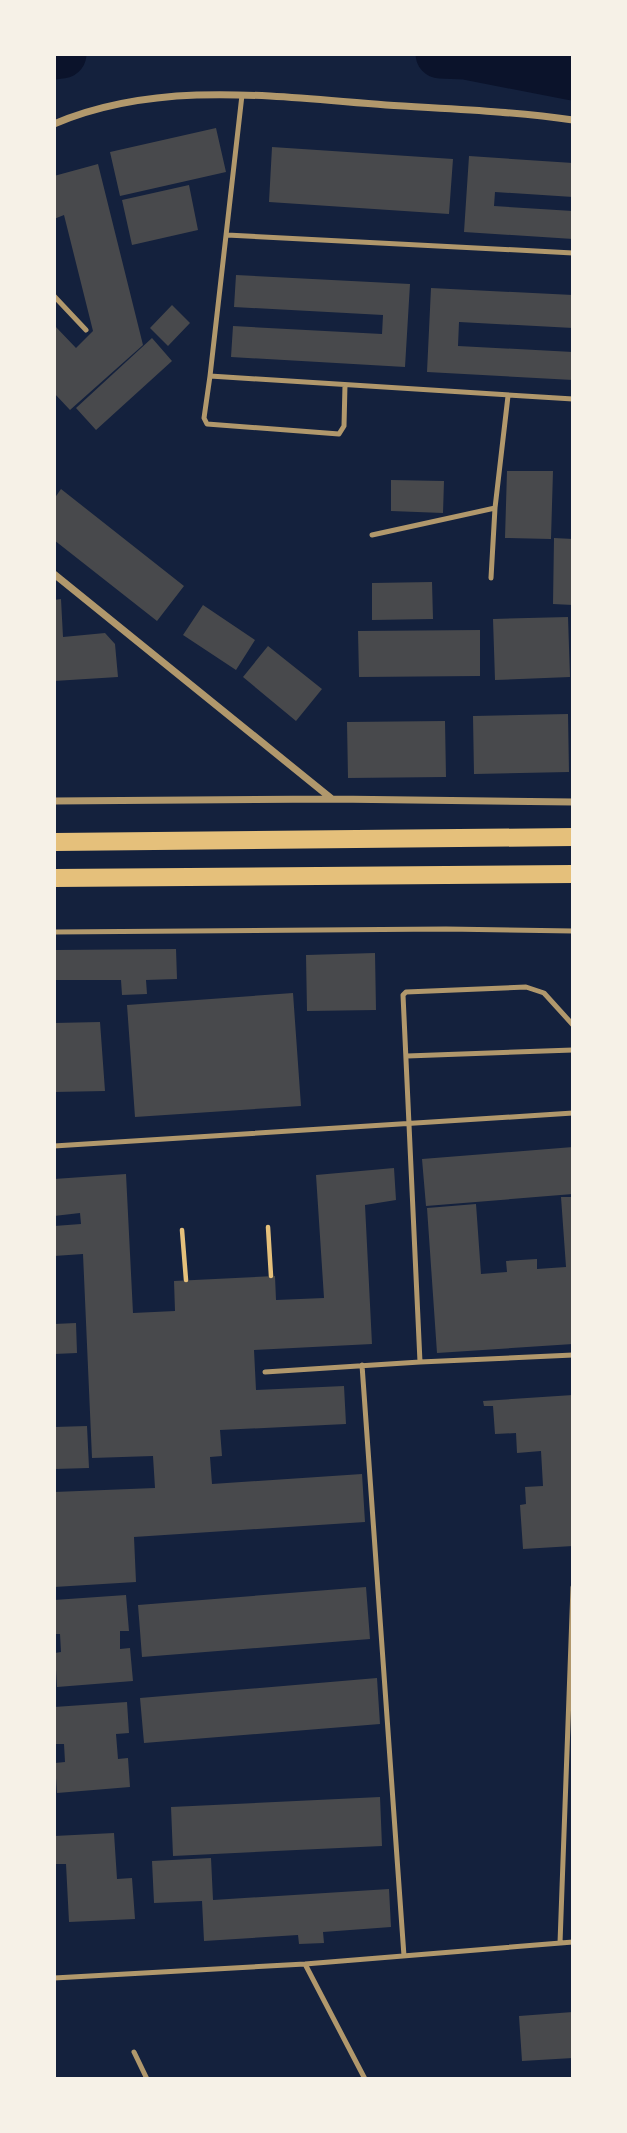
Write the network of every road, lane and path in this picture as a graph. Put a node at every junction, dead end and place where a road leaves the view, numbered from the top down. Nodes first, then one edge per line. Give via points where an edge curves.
1 (242, 95) junction
2 (573, 120) edge
3 (54, 124) edge
4 (227, 235) junction
5 (573, 253) edge
6 (54, 296) edge
7 (86, 330) dead end
8 (210, 376) junction
9 (345, 385) junction
10 (508, 396) junction
11 (573, 399) edge
12 (495, 508) junction
13 (372, 536) dead end
14 (54, 574) edge
15 (491, 578) dead end
16 (332, 799) junction
17 (54, 802) edge
18 (573, 802) edge
19 (573, 837) edge
20 (54, 842) edge
21 (573, 874) edge
22 (54, 878) edge
23 (573, 931) edge
24 (54, 932) edge
25 (573, 1025) edge
26 (573, 1049) edge
27 (407, 1056) junction
28 (573, 1113) edge
29 (409, 1124) junction
30 (54, 1146) edge
31 (268, 1227) dead end
32 (182, 1230) dead end
33 (271, 1276) dead end
34 (186, 1280) dead end
35 (573, 1356) edge
36 (420, 1362) junction
37 (362, 1366) junction
38 (265, 1372) dead end
39 (573, 1587) edge
40 (573, 1942) edge
41 (560, 1943) junction
42 (404, 1956) junction
43 (305, 1964) junction
44 (54, 1978) edge
45 (134, 2052) dead end
46 (147, 2079) edge
47 (365, 2079) edge

1 - 2 street
1 - 3 street via 150,99 80,113
1 - 4 lane
4 - 5 lane
4 - 8 lane
6 - 7 lane
8 - 9 lane
8 - 9 lane via 207,424 326,433 343,429
9 - 10 lane
10 - 11 lane
10 - 12 lane
12 - 13 lane
12 - 15 lane
14 - 16 street
16 - 17 street
16 - 18 street
19 - 20 main road
21 - 22 main road
23 - 24 lane
25 - 27 lane via 544,993 526,987 406,992
26 - 27 lane
27 - 29 lane
28 - 29 lane
29 - 30 lane
29 - 36 lane
31 - 33 path
32 - 34 path
35 - 36 lane
36 - 37 lane
37 - 38 lane
37 - 42 lane
39 - 41 lane
40 - 41 lane
41 - 42 lane
42 - 43 lane
43 - 44 lane
43 - 47 lane
45 - 46 lane

